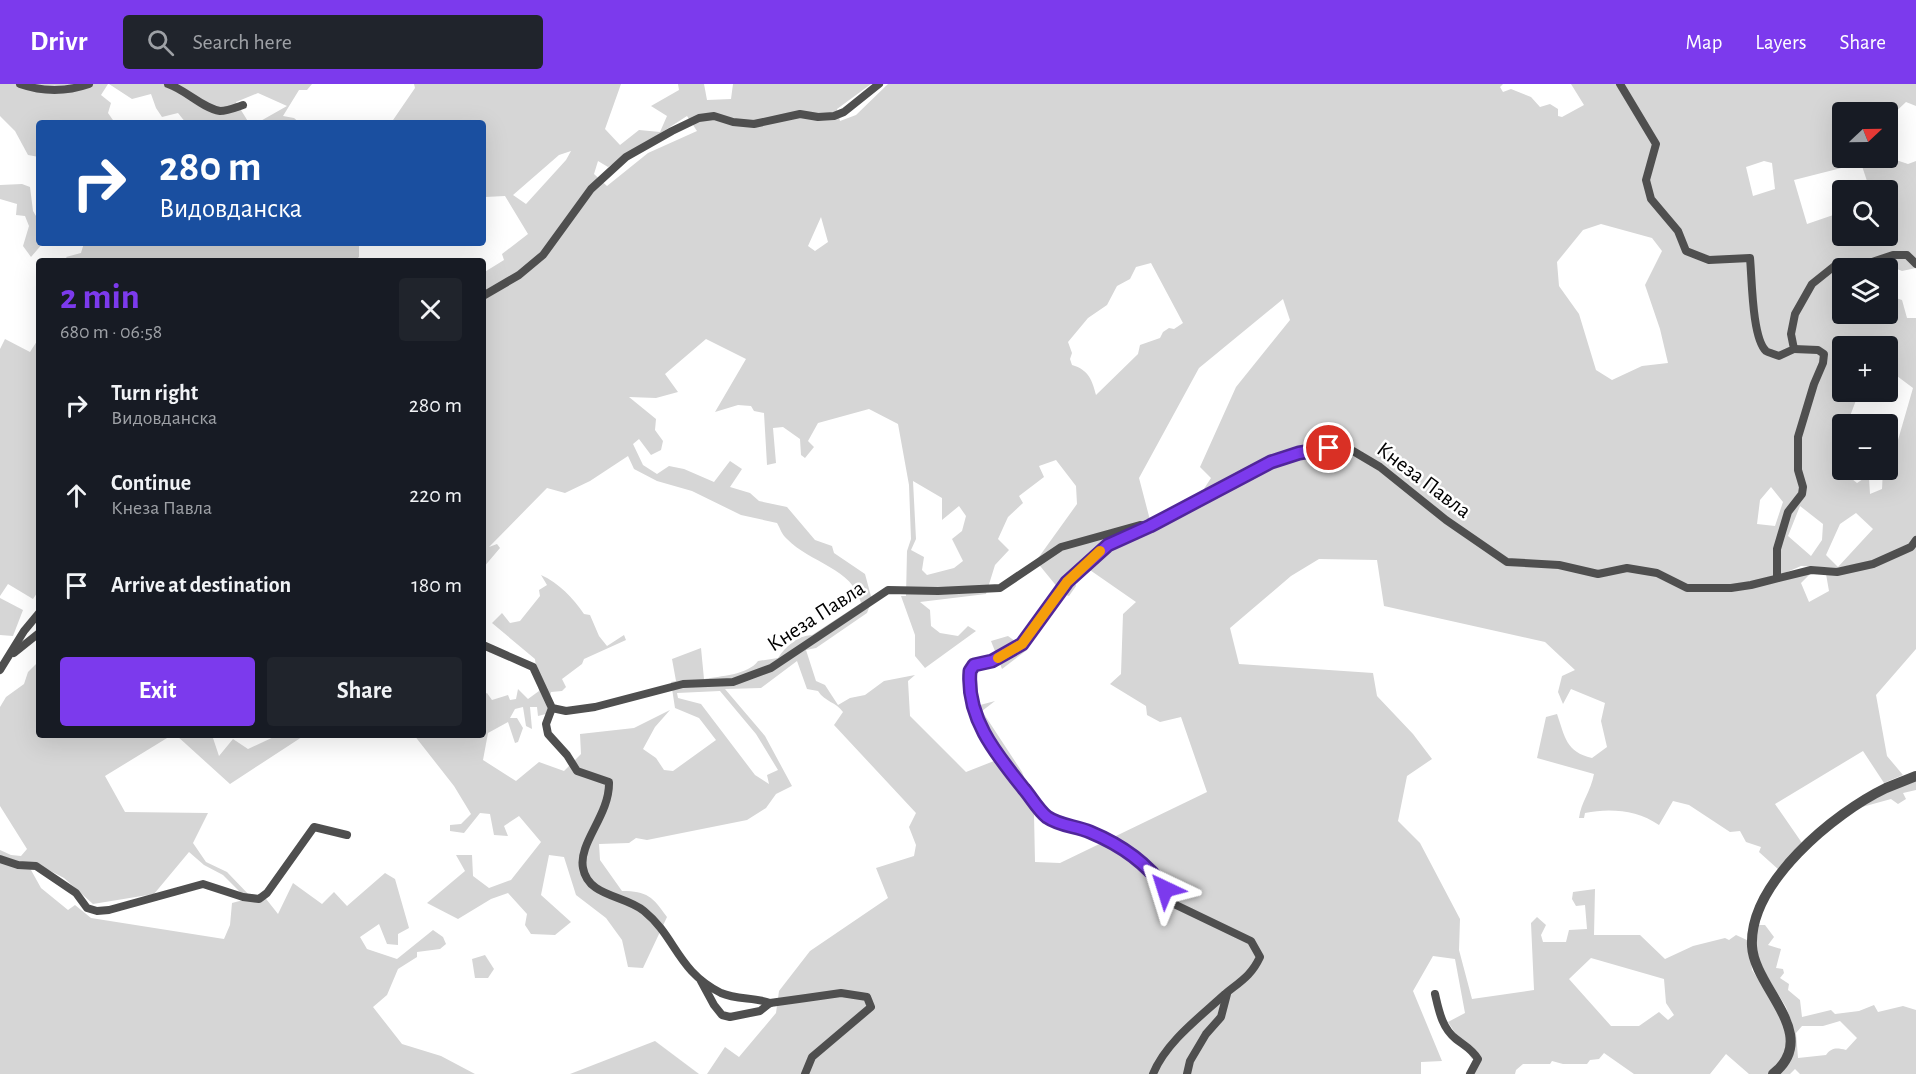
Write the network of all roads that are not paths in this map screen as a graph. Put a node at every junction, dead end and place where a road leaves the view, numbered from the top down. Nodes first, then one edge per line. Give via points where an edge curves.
1 (20, 84) edge
2 (89, 84) edge
3 (168, 84) edge
4 (879, 84) edge
5 (1620, 84) edge
6 (243, 105) dead end
7 (1916, 264) edge
8 (486, 294) edge
9 (1794, 349) junction
10 (1150, 526) junction
11 (1916, 540) edge
12 (1777, 578) junction
13 (36, 617) edge
14 (36, 635) edge
15 (486, 646) edge
16 (11, 655) junction
17 (0, 670) edge
18 (552, 708) junction
19 (1916, 776) edge
20 (347, 835) dead end
21 (0, 858) edge
22 (700, 980) junction
23 (1228, 992) junction
24 (1435, 994) dead end
25 (770, 1003) junction
26 (805, 1074) edge
27 (1153, 1074) edge
28 (1187, 1074) edge
29 (1470, 1074) edge
30 (1773, 1074) edge

1 - 2 street via 63,90
3 - 6 street via 221,111
4 - 8 street via 834,116 800,114 754,124 714,116 699,118 672,131 626,158 591,189 543,255
5 - 9 street via 1656,144 1646,180 1651,199 1678,231 1686,251 1709,260 1750,258 1759,339 1767,351 1779,356
7 - 9 street via 1906,255 1837,264 1812,284 1795,314 1791,334
9 - 12 street via 1824,354 1797,437 1803,487 1788,512 1777,549
10 - 12 street, Кнеза Павла via 1271,462 1329,448 1353,451 1380,467 1446,520 1508,562 1559,565 1598,574 1627,568 1657,573 1688,588 1731,588
10 - 18 street, Кнеза Павла via 1140,525 1061,547 1000,588 888,590 771,668 733,682 683,684 595,707 566,711
10 - 23 street via 1108,545 1089,560 1067,582 1022,644 992,661 974,665 969,677 976,717 989,743 1046,816 1089,831 1127,851 1154,873 1176,905 1251,941 1260,957 1253,973
11 - 12 street, Кнеза Павла via 1911,547 1873,564 1837,572 1811,570
13 - 16 street
14 - 16 street
15 - 18 street via 532,667
16 - 17 street
18 - 22 street via 546,724 548,734 577,771 609,782 604,812 585,850 582,866 586,876 602,892 642,909
19 - 30 street via 1885,789 1823,831 1780,874 1759,908 1752,934 1755,962 1781,1008 1790,1036 1786,1061
20 - 21 street via 314,828 259,899 203,884 98,911 87,908 76,893 36,867
22 - 25 street via 737,999
22 - 25 street via 722,1015 750,1013
23 - 27 street via 1167,1051
23 - 28 street via 1221,1017 1206,1034
24 - 29 street via 1446,1029 1473,1050 1478,1059
25 - 26 street via 841,993 867,997 871,1002 866,1013 812,1058

